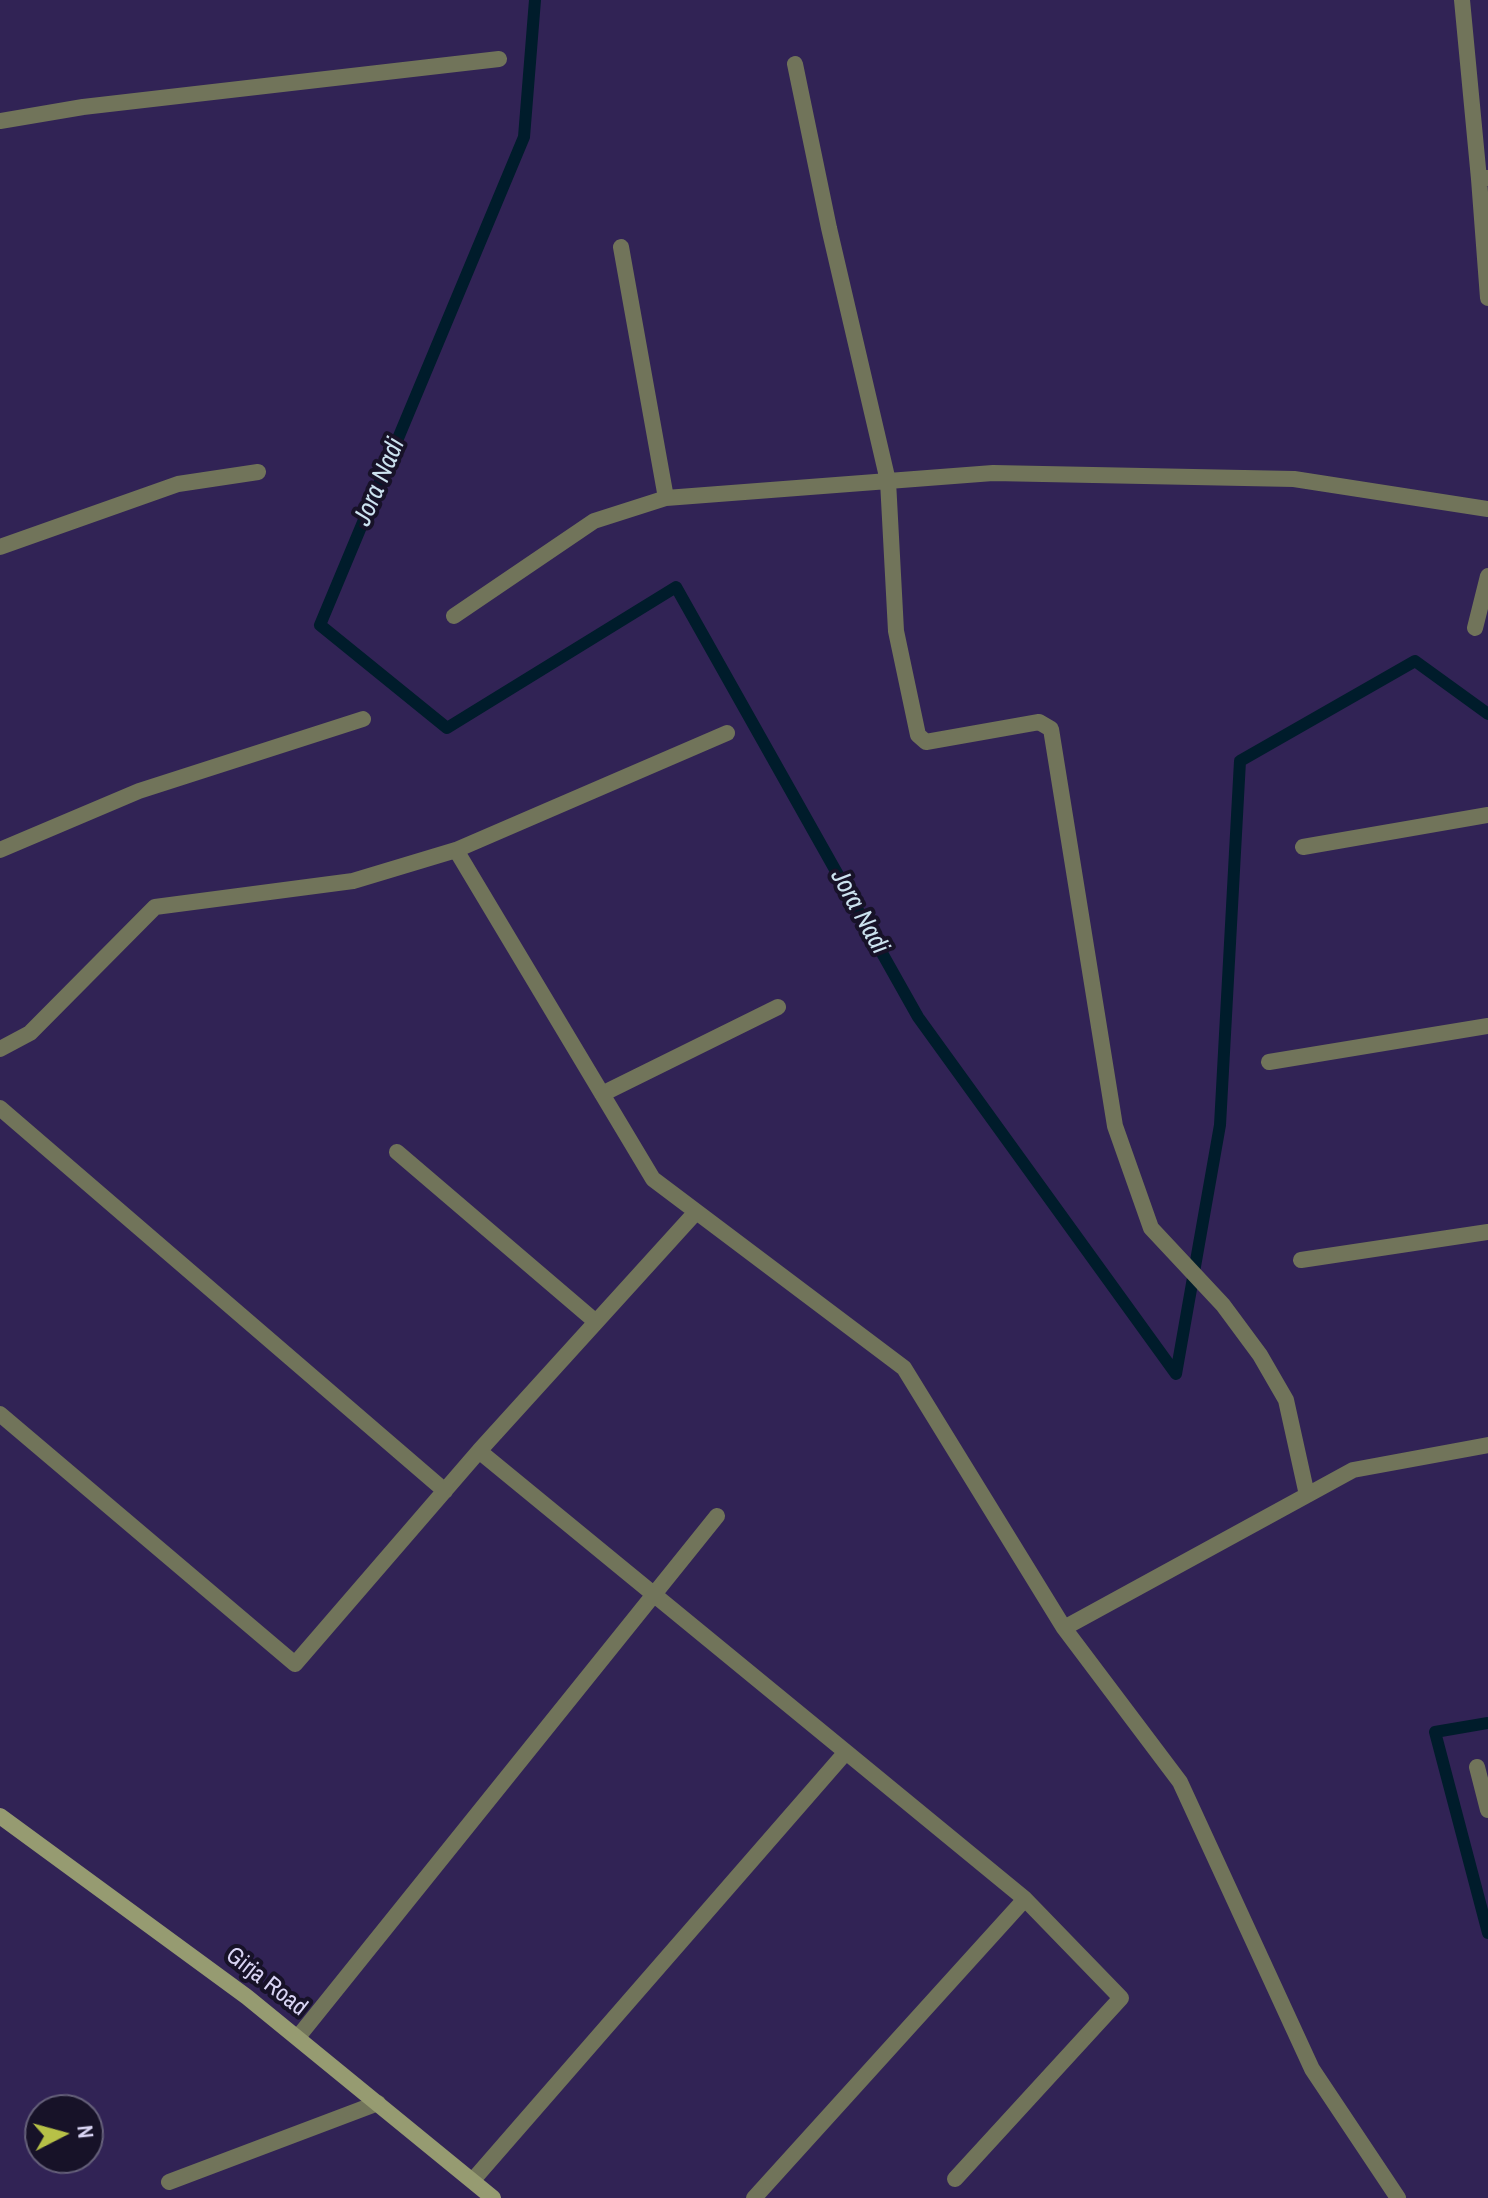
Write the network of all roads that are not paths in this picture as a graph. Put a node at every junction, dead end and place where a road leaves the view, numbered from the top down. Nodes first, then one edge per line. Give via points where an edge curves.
1 (1462, 0) edge
2 (499, 59) dead end
3 (795, 64) dead end
4 (0, 121) edge
5 (1484, 178) edge
6 (621, 247) dead end
7 (1488, 298) edge
8 (258, 472) dead end
9 (888, 481) junction
10 (666, 498) junction
11 (1488, 509) edge
12 (0, 547) edge
13 (1488, 576) edge
14 (454, 616) dead end
15 (1475, 628) dead end
16 (363, 719) dead end
17 (727, 733) dead end
18 (1488, 815) edge
19 (1303, 847) dead end
20 (0, 850) edge
21 (456, 850) junction
22 (778, 1007) dead end
23 (1488, 1026) edge
24 (0, 1049) edge
25 (1269, 1062) dead end
26 (602, 1094) junction
27 (0, 1108) edge
28 (397, 1152) dead end
29 (696, 1212) junction
30 (1488, 1232) edge
31 (1301, 1260) dead end
32 (596, 1322) junction
33 (0, 1414) edge
34 (1488, 1445) edge
35 (479, 1451) junction
36 (445, 1491) junction
37 (1307, 1495) junction
38 (717, 1516) dead end
39 (654, 1594) junction
40 (1064, 1628) junction
41 (846, 1752) junction
42 (1477, 1767) dead end
43 (1488, 1810) edge
44 (0, 1816) edge
45 (1025, 1899) junction
46 (298, 2037) junction
47 (378, 2103) junction
48 (955, 2179) dead end
49 (473, 2180) junction
50 (169, 2182) dead end
51 (493, 2198) edge
52 (754, 2198) edge
53 (1398, 2198) edge

1 - 5 street
2 - 4 street
3 - 9 street
5 - 7 street
6 - 10 street
8 - 12 street via 178,484
9 - 10 street
9 - 11 street via 993,473 1294,479
9 - 37 street via 896,631 918,735 926,742 1039,722 1051,729 1115,1126 1151,1228 1223,1305 1286,1400
10 - 14 street via 594,521
13 - 15 street
16 - 20 street via 139,791
17 - 21 street
18 - 19 street
21 - 24 street via 353,881 155,907 30,1033
21 - 26 street
22 - 26 street
23 - 25 street
26 - 29 street via 653,1179
27 - 36 street
28 - 32 street
29 - 32 street
29 - 40 street via 904,1368
30 - 31 street
32 - 35 street
33 - 36 street via 295,1664
34 - 37 street via 1353,1470
35 - 36 street
35 - 39 street
37 - 40 street
38 - 39 street
39 - 41 street
39 - 46 street
40 - 53 street via 1180,1782 1312,2069
41 - 45 street
41 - 49 street
42 - 43 street
44 - 46 main road, Girja Road
45 - 48 street via 1121,1998
45 - 52 street
46 - 47 main road, Girja Road
47 - 49 main road, Girja Road
47 - 50 street
49 - 51 main road, Girja Road

